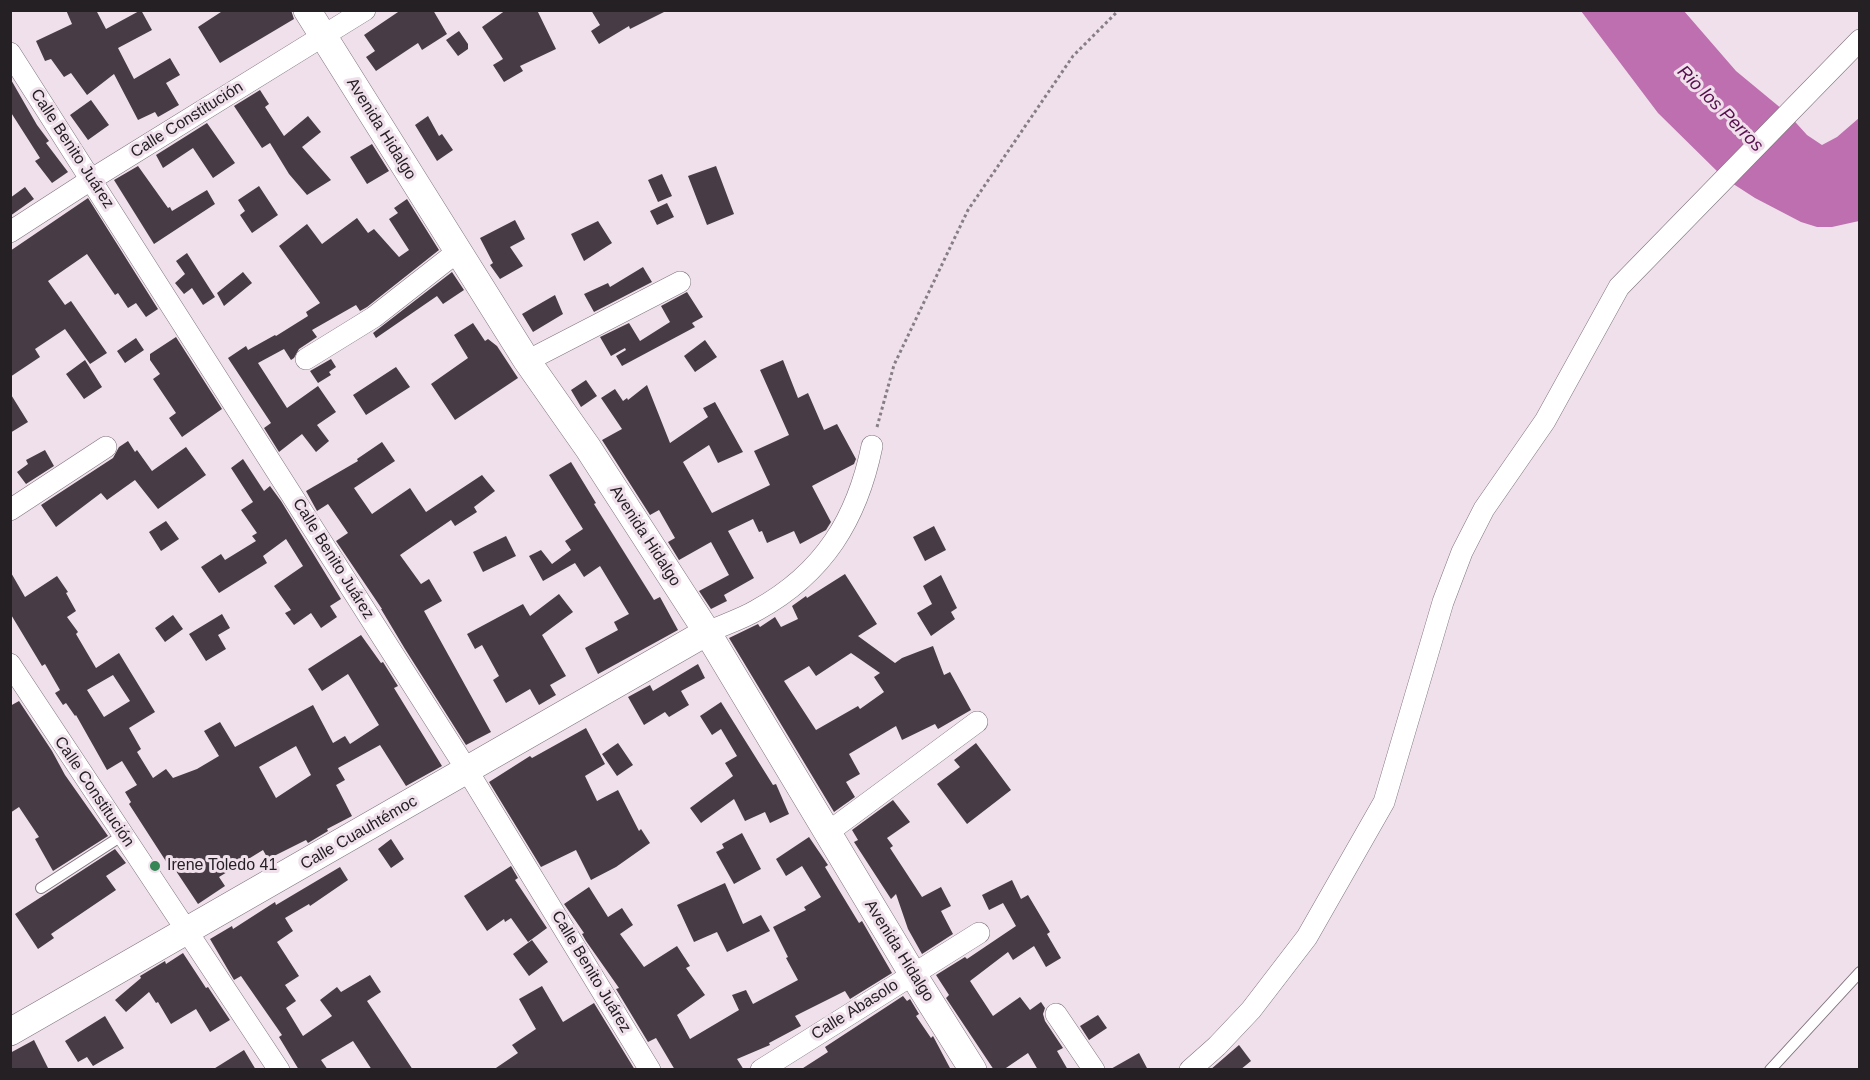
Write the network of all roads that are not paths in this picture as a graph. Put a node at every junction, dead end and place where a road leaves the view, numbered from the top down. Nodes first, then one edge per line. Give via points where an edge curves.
1 (307, 10) edge
2 (365, 10) edge
3 (323, 36) junction
4 (1860, 40) edge
5 (10, 53) edge
6 (92, 179) junction
7 (10, 232) edge
8 (457, 252) junction
9 (680, 282) dead end
10 (306, 359) dead end
11 (527, 361) junction
12 (872, 446) road end
13 (106, 447) dead end
14 (10, 510) edge
15 (706, 632) junction
16 (10, 664) edge
17 (17, 688) edge
18 (977, 722) dead end
19 (467, 770) junction
20 (827, 833) junction
21 (123, 835) junction
22 (41, 888) dead end
23 (187, 931) junction
24 (979, 933) dead end
25 (1860, 972) edge
26 (912, 974) junction
27 (1056, 1014) dead end
28 (10, 1032) edge
29 (279, 1070) edge
30 (650, 1070) edge
31 (761, 1070) edge
32 (973, 1070) edge
33 (1094, 1070) edge
34 (1190, 1070) edge
35 (1770, 1070) edge

1 - 3 street, Avenida Hidalgo
2 - 3 street, Calle Constitución
3 - 6 street, Calle Constitución
3 - 8 street, Avenida Hidalgo
4 - 34 street via 1618,287 1545,421 1484,509 1462,552 1443,602 1384,802 1307,937 1251,1010
5 - 6 street, Calle Benito Juárez
6 - 7 street, Calle Constitución
6 - 19 street, Calle Benito Juárez
8 - 10 street via 374,317
8 - 11 street, Avenida Hidalgo
9 - 11 street
11 - 15 street, Avenida Hidalgo
12 - 15 street via 866,477 850,514 838,538 808,575 757,610
13 - 14 street
15 - 19 street, Calle Cuauhtémoc
15 - 20 street, Avenida Hidalgo
16 - 17 street, Calle Constitución
17 - 21 street, Calle Constitución
18 - 20 street
19 - 23 street, Calle Cuauhtémoc
19 - 30 street, Calle Benito Juárez
20 - 26 street, Avenida Hidalgo
21 - 22 lane
21 - 23 street, Calle Constitución
23 - 28 street, Calle Cuauhtémoc
23 - 29 street, Calle Constitución
24 - 26 street, Calle Abasolo
25 - 35 lane
26 - 31 street, Calle Abasolo
26 - 32 street, Avenida Hidalgo
27 - 33 street

